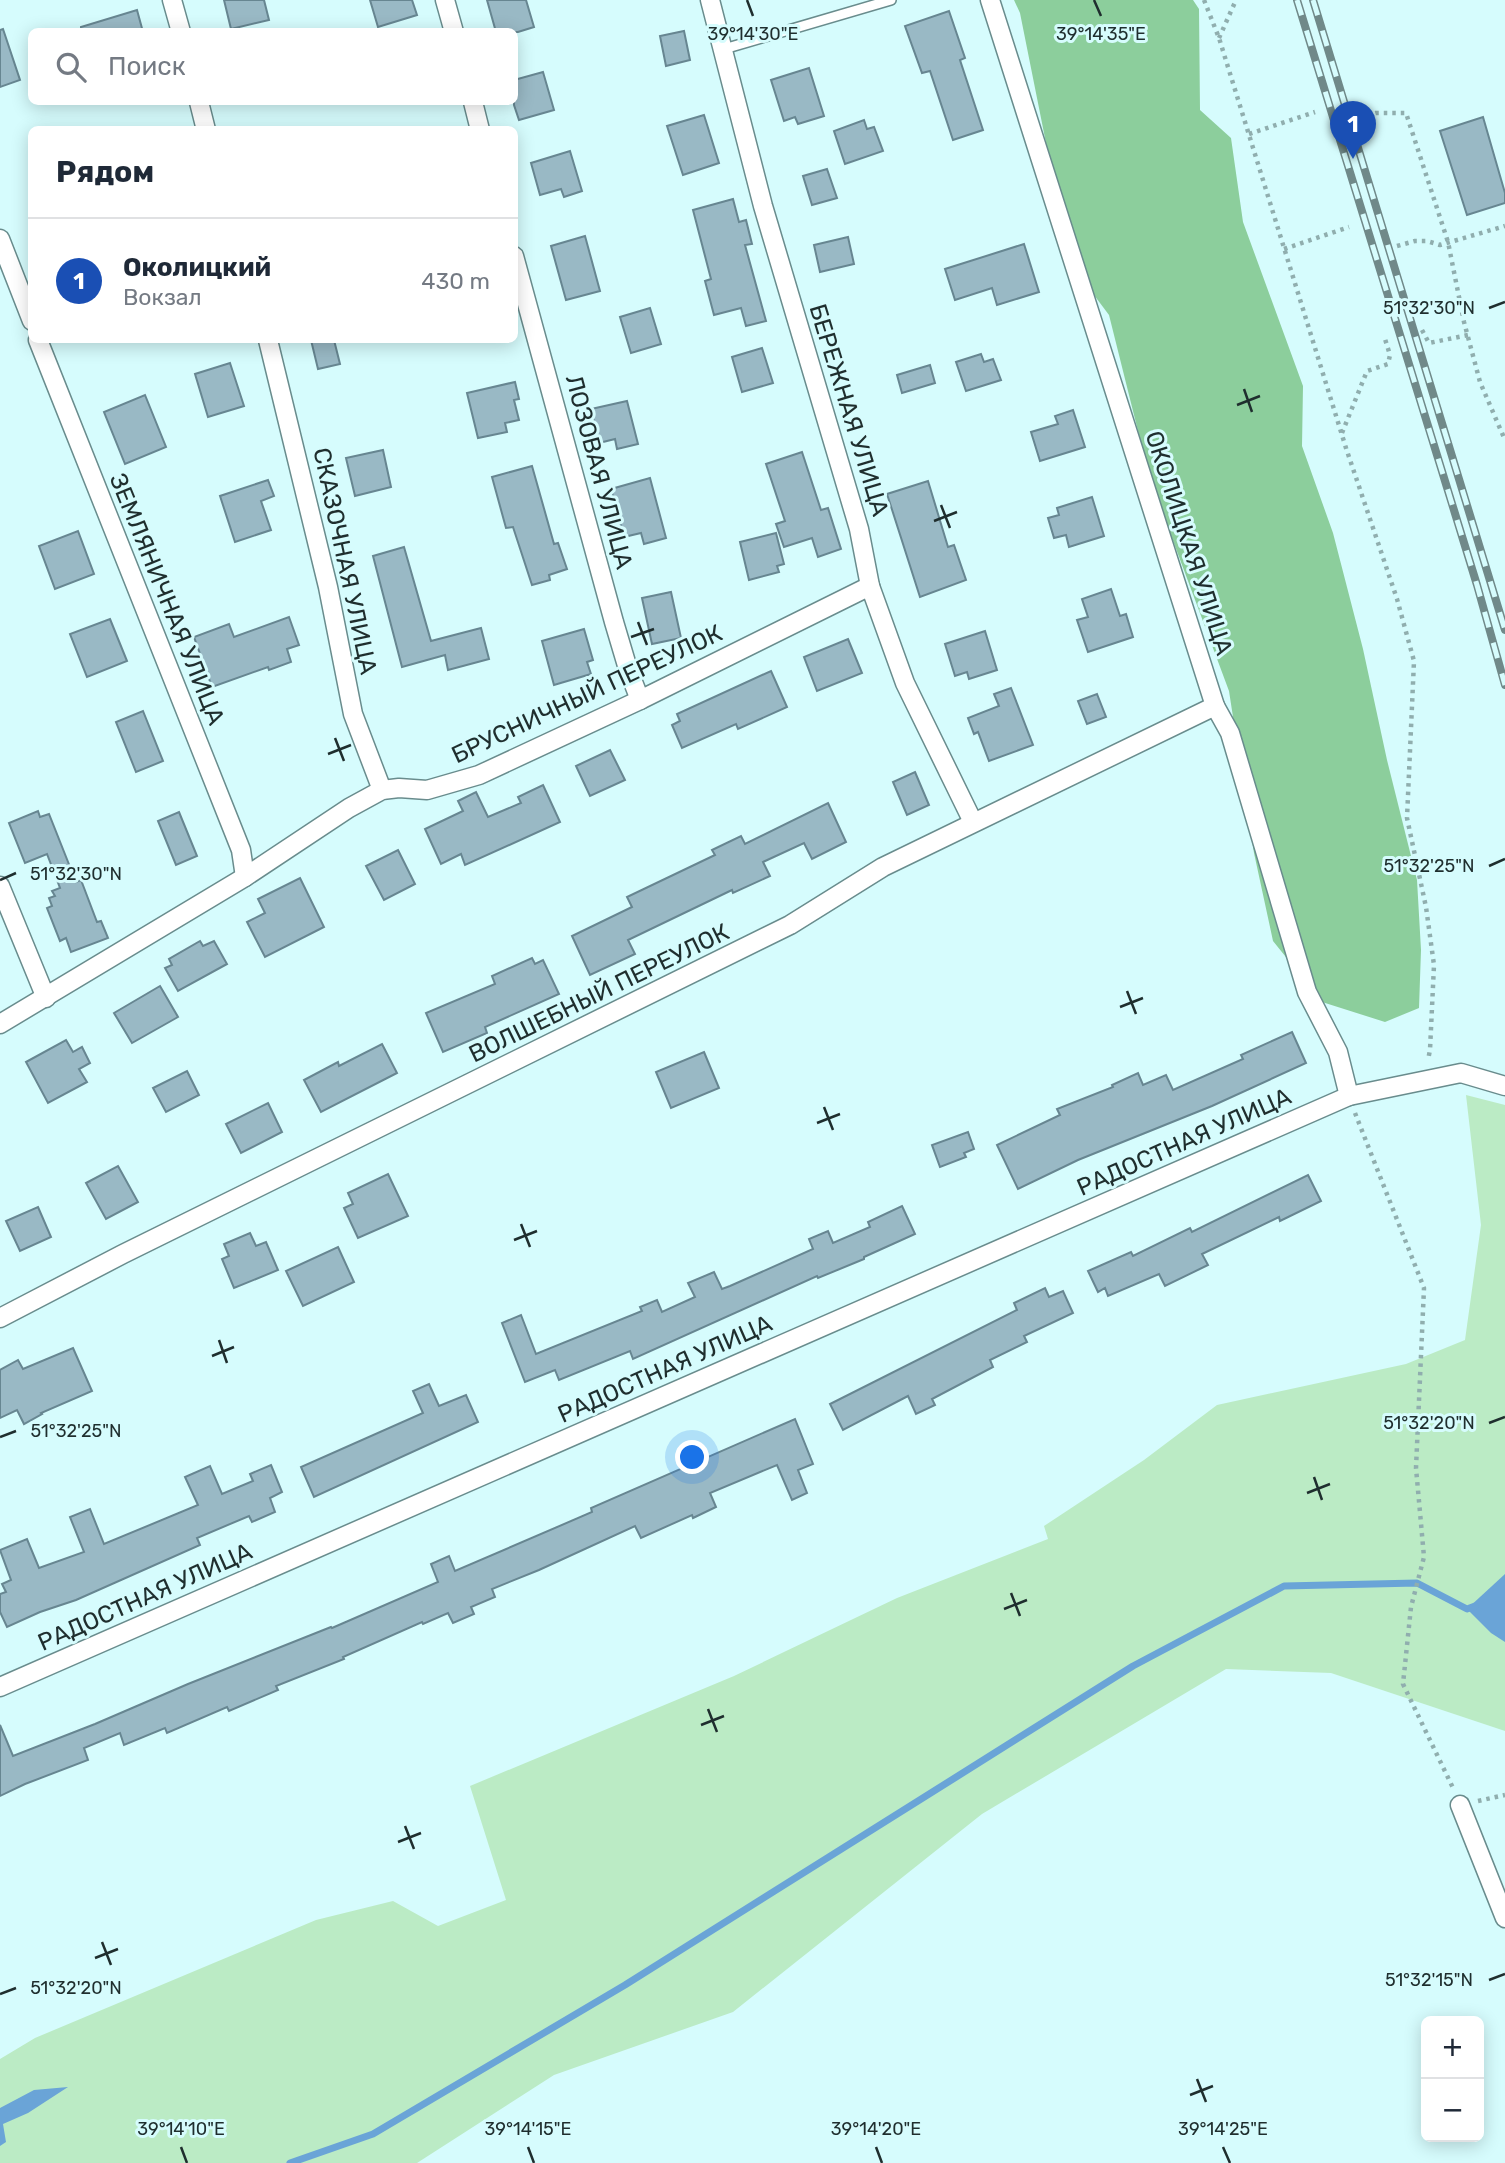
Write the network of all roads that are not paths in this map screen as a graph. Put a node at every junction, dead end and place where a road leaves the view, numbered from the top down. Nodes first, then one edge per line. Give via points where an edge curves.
1 (172, 0) edge
2 (445, 0) edge
3 (710, 0) edge
4 (891, 0) edge
5 (990, 0) edge
6 (180, 28) edge
7 (453, 28) edge
8 (724, 49) junction
9 (200, 105) edge
10 (474, 105) edge
11 (205, 126) edge
12 (479, 126) edge
13 (0, 239) edge
14 (518, 271) edge
15 (28, 311) edge
16 (39, 343) edge
17 (269, 343) edge
18 (870, 586) junction
19 (640, 700) junction
20 (1215, 705) junction
21 (382, 790) junction
22 (973, 822) junction
23 (246, 877) junction
24 (0, 886) edge
25 (46, 998) junction
26 (0, 1024) edge
27 (1505, 1086) edge
28 (1349, 1096) junction
29 (0, 1318) edge
30 (0, 1686) edge
31 (1460, 1805) road end
32 (1505, 1918) edge

1 - 6 street
2 - 7 street
3 - 8 street, БЕРЕЖНАЯ УЛИЦА
4 - 8 lane
5 - 20 street, ОКОЛИЦКАЯ УЛИЦА
8 - 18 street, БЕРЕЖНАЯ УЛИЦА via 762,206 859,529
9 - 11 street
10 - 12 street
13 - 15 street
14 - 19 street, ЛОЗОВАЯ УЛИЦА via 614,622
16 - 23 street, ЗЕМЛЯНИЧНАЯ УЛИЦА via 241,850
17 - 21 street, СКАЗОЧНАЯ УЛИЦА via 328,587 353,714
18 - 19 street, БРУСНИЧНЫЙ ПЕРЕУЛОК
18 - 22 street, БЕРЕЖНАЯ УЛИЦА via 905,683
19 - 21 street, БРУСНИЧНЫЙ ПЕРЕУЛОК via 479,775 427,790
20 - 22 street, ВОЛШЕБНЫЙ ПЕРЕУЛОК
20 - 28 street, ОКОЛИЦКАЯ УЛИЦА via 1230,733 1307,992 1338,1052
21 - 23 street, БРУСНИЧНЫЙ ПЕРЕУЛОК
22 - 29 street, ВОЛШЕБНЫЙ ПЕРЕУЛОК via 883,867 790,925
23 - 25 street, БРУСНИЧНЫЙ ПЕРЕУЛОК
24 - 25 street
25 - 26 street, БРУСНИЧНЫЙ ПЕРЕУЛОК
27 - 28 street, РАДОСТНАЯ УЛИЦА via 1461,1073
28 - 30 street, РАДОСТНАЯ УЛИЦА
31 - 32 street

